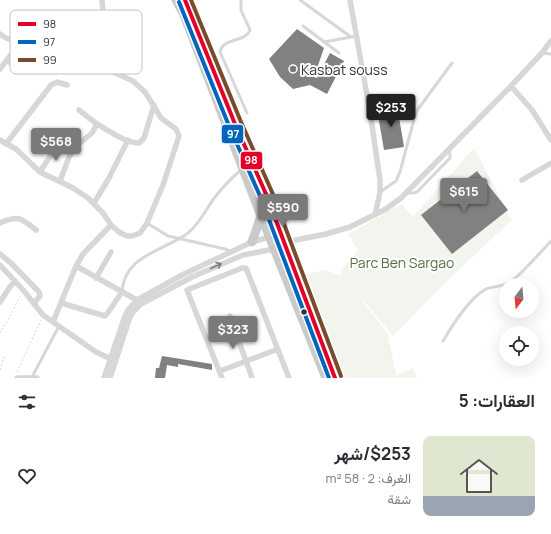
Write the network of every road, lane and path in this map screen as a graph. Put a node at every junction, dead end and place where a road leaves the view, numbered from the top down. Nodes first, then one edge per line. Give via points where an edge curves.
1 (102, 0) edge
2 (176, 0) edge
3 (185, 0) edge
4 (241, 0) edge
5 (300, 0) edge
6 (350, 0) edge
7 (103, 10) edge
8 (302, 26) dead end
9 (0, 34) edge
10 (354, 37) junction
11 (10, 39) edge
12 (551, 41) edge
13 (324, 42) junction
14 (339, 53) dead end
15 (542, 53) junction
16 (551, 54) edge
17 (10, 56) edge
18 (452, 63) dead end
19 (0, 69) edge
20 (120, 74) edge
21 (67, 85) dead end
22 (511, 86) junction
23 (154, 105) junction
24 (79, 110) dead end
25 (247, 113) dead end
26 (97, 124) junction
27 (0, 140) edge
28 (128, 140) junction
29 (551, 140) edge
30 (6, 144) junction
31 (72, 152) junction
32 (551, 163) edge
33 (243, 168) junction
34 (40, 172) junction
35 (522, 180) dead end
36 (60, 182) junction
37 (380, 192) junction
38 (94, 203) junction
39 (375, 215) junction
40 (261, 216) junction
41 (0, 223) edge
42 (147, 223) junction
43 (111, 225) junction
44 (36, 230) dead end
45 (270, 237) junction
46 (177, 239) junction
47 (286, 241) junction
48 (551, 241) edge
49 (252, 242) junction
50 (274, 249) junction
51 (112, 252) dead end
52 (232, 252) junction
53 (0, 254) edge
54 (0, 265) edge
55 (76, 266) junction
56 (96, 278) junction
57 (15, 281) junction
58 (183, 281) junction
59 (187, 290) junction
60 (24, 291) junction
61 (122, 292) junction
62 (137, 300) junction
63 (0, 302) edge
64 (34, 303) junction
65 (61, 303) junction
66 (44, 315) junction
67 (230, 316) dead end
68 (53, 322) junction
69 (59, 326) junction
70 (0, 333) edge
71 (443, 341) dead end
72 (278, 349) junction
73 (4, 356) dead end
74 (110, 359) junction
75 (246, 362) junction
76 (0, 370) edge
77 (220, 371) junction
78 (16, 378) edge
79 (35, 378) edge
80 (104, 378) edge
81 (110, 378) edge
82 (222, 378) edge
83 (252, 378) edge
84 (289, 378) edge
85 (326, 378) edge
86 (336, 378) edge

1 - 7 street
2 - 33 main road
3 - 47 main road
4 - 25 lane via 241,10 250,30 248,35 225,44 220,52
5 - 10 lane
6 - 10 street
8 - 13 lane
9 - 11 street
10 - 13 lane
10 - 37 street
12 - 15 street
13 - 14 lane
15 - 16 lane
15 - 22 street
17 - 19 street
18 - 37 lane via 416,112 396,181
20 - 23 street via 133,80
21 - 30 street via 57,82 51,85
22 - 29 street via 532,110
22 - 39 street via 406,192 390,207
23 - 28 street via 142,141 136,143
23 - 42 street via 161,118 176,129 179,136
24 - 26 street
26 - 28 street
26 - 31 street via 92,133 79,142
27 - 30 street
28 - 38 street
30 - 34 street via 16,149
31 - 34 street via 59,142
31 - 36 street
32 - 35 street
33 - 40 main road
33 - 46 lane via 223,186 188,233
34 - 36 street
36 - 38 street
37 - 39 street
38 - 43 street
39 - 47 street via 342,230
40 - 45 main road
40 - 49 main road
41 - 44 street via 18,218
42 - 43 street via 140,233 132,236 122,234
42 - 46 lane
43 - 55 street via 83,254
45 - 47 street
45 - 49 street
45 - 50 main road
46 - 52 lane
46 - 61 lane via 137,262 123,280
47 - 50 street
47 - 86 main road
48 - 71 lane via 512,281 504,286 487,288 480,293 462,312
49 - 52 street
58 -> 50 street via 243,255
50 - 85 main road
51 - 56 street
52 - 62 street via 182,275
53 - 64 street via 39,292 40,296
54 - 57 street
55 - 56 street
55 - 65 street
56 - 61 street
57 - 60 street
57 - 63 street
58 - 59 street
58 - 81 street via 141,304 132,313
59 - 72 street via 234,270 246,268
59 - 77 street
60 - 64 street
60 - 70 path
61 - 62 street
61 - 65 street via 105,316
62 - 74 street via 125,316
64 - 66 street
65 - 68 street
66 - 68 street
66 - 78 path
67 - 75 street
68 - 69 street
69 - 74 street
69 - 79 lane
72 - 75 street
72 - 84 street
73 - 76 path
74 - 80 street
75 - 77 street
75 - 83 street
77 - 82 street
78 - 79 street

